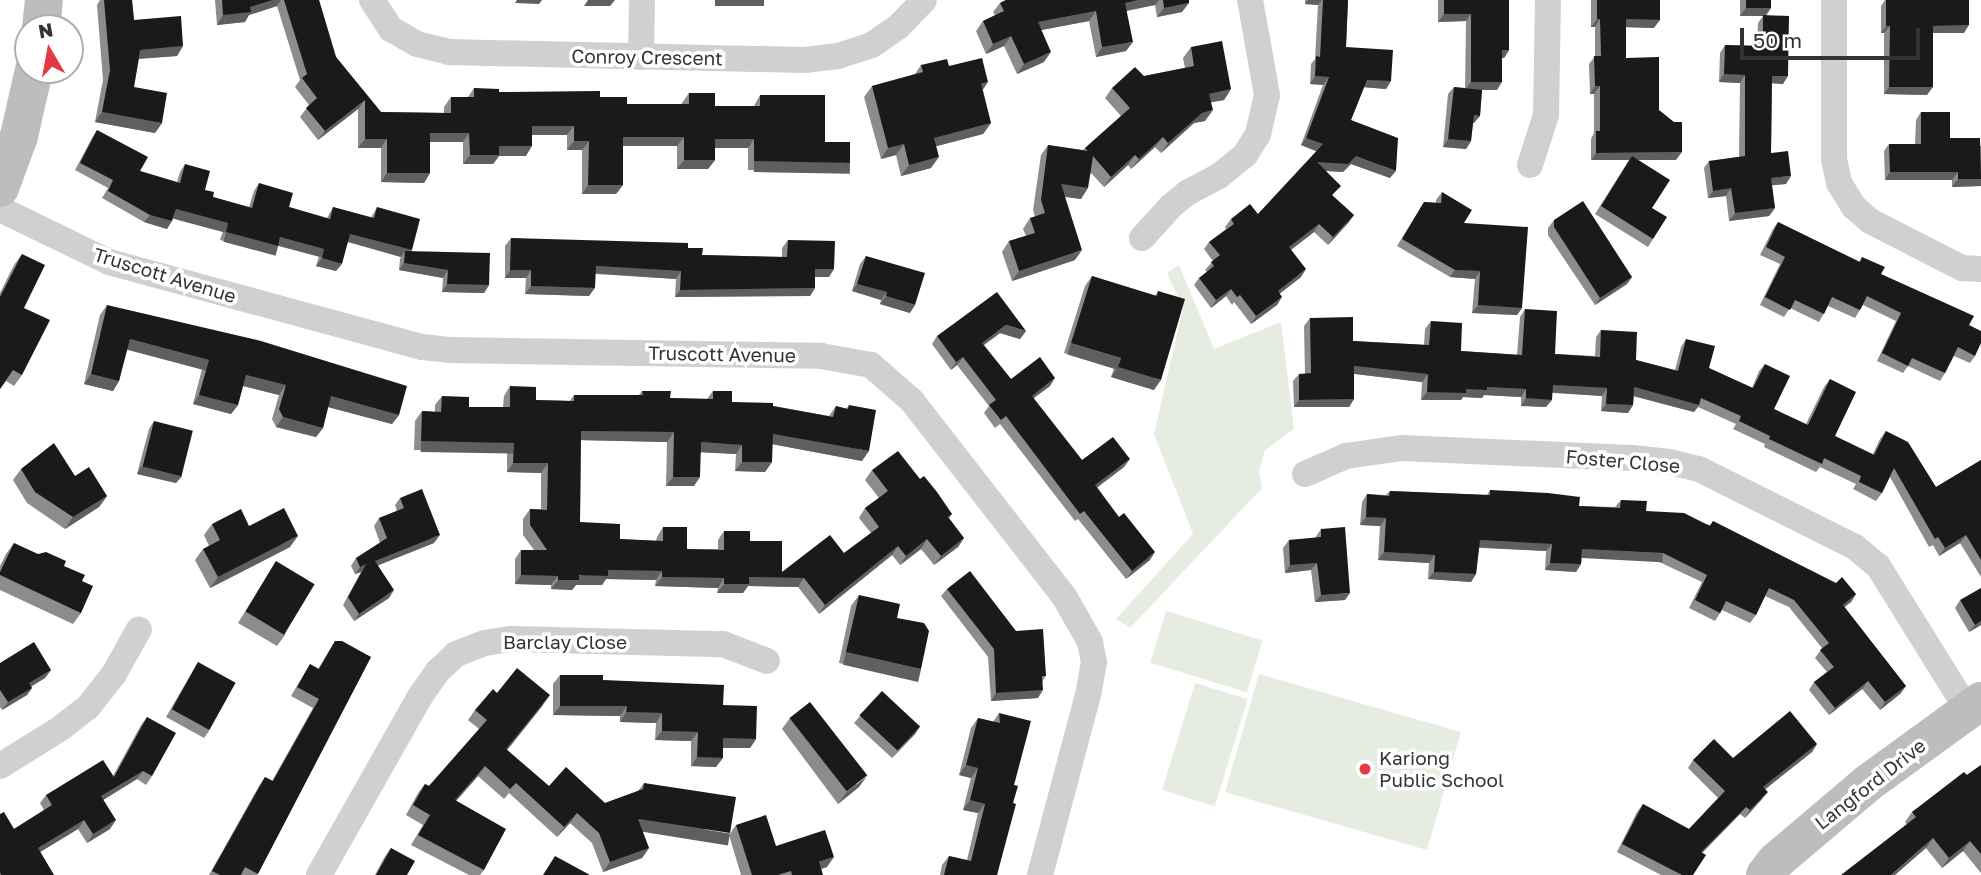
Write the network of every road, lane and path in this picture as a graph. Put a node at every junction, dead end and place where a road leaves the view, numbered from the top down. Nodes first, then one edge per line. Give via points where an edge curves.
1 (372, 0) edge
2 (642, 0) edge
3 (924, 0) edge
4 (1250, 0) edge
5 (1548, 0) edge
6 (1834, 0) edge
7 (641, 57) junction
8 (31, 84) edge
9 (1530, 164) dead end
10 (0, 188) edge
11 (0, 209) edge
12 (1142, 238) dead end
13 (1981, 269) edge
14 (1305, 474) dead end
15 (139, 629) dead end
16 (767, 661) dead end
17 (1974, 705) edge
18 (0, 766) edge
19 (318, 875) edge
20 (1040, 875) edge
21 (1765, 875) edge

1 - 7 street, Conroy Crescent via 391,29 417,44 449,52
2 - 7 street
3 - 7 street, Conroy Crescent via 872,45 838,56 805,60
4 - 12 street via 1267,94 1258,134 1245,155 1171,206
5 - 9 street via 1546,115
6 - 13 street via 1834,159 1839,183 1854,207 1870,221 1962,268
8 - 10 street
11 - 20 street, Truscott Avenue via 109,262 422,347 821,356 871,365 912,401 1064,596 1090,642 1094,663 1089,691
14 - 17 street, Foster Close via 1346,456 1402,448 1632,458 1699,469 1855,547 1878,566
15 - 18 street via 114,674 88,707
16 - 19 street, Barclay Close via 723,644 696,643 511,639 456,653 419,698
17 - 21 street, Langford Drive via 1831,813

